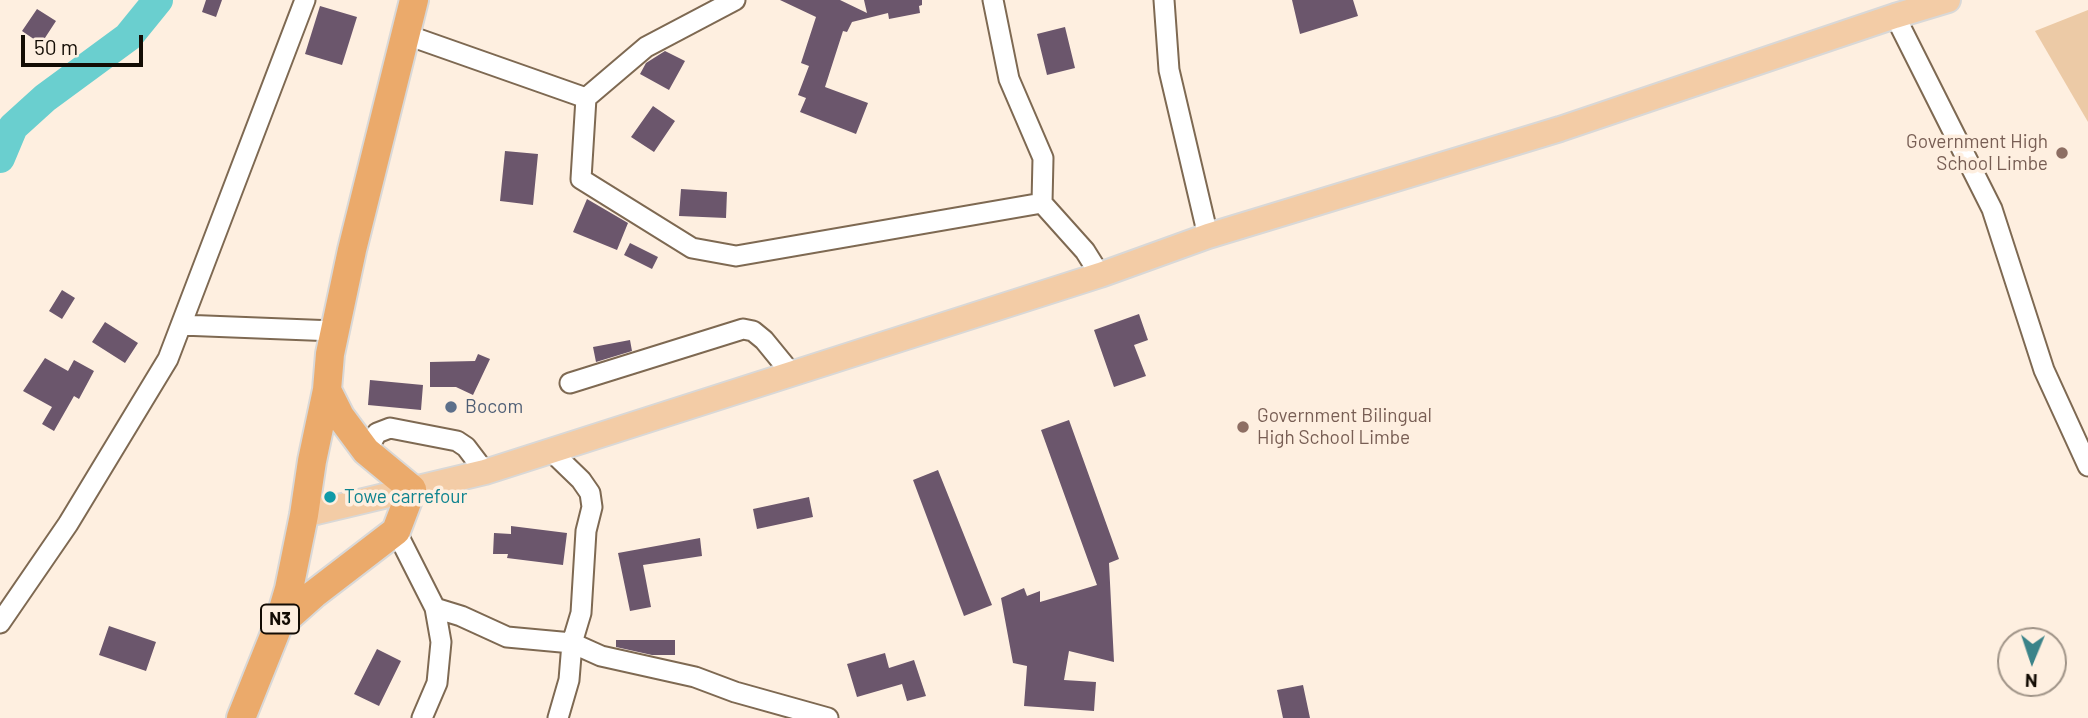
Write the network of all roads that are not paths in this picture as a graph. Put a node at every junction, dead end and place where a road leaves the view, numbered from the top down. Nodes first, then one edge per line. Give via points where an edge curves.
1 (304, 0) edge
2 (414, 0) edge
3 (735, 0) edge
4 (993, 0) edge
5 (1164, 0) edge
6 (1948, 0) edge
7 (1895, 16) junction
8 (407, 35) junction
9 (586, 98) junction
10 (1042, 203) junction
11 (1208, 236) junction
12 (1100, 275) junction
13 (181, 325) junction
14 (335, 331) junction
15 (791, 373) junction
16 (570, 383) dead end
17 (327, 390) junction
18 (366, 451) junction
19 (551, 451) junction
20 (2088, 466) edge
21 (485, 472) junction
22 (412, 489) junction
23 (304, 515) junction
24 (397, 531) junction
25 (435, 608) junction
26 (0, 623) edge
27 (278, 626) junction
28 (572, 643) junction
29 (241, 718) edge
30 (422, 718) edge
31 (558, 718) edge
32 (828, 718) edge

1 - 13 street
2 - 8 highway
3 - 9 street via 646,47
4 - 10 street via 1009,79 1044,158
5 - 11 street via 1168,70
6 - 7 main road
7 - 11 main road via 1560,129
7 - 20 street via 1992,209 2044,370
8 - 9 street
8 - 14 highway
9 - 10 street via 581,179 692,248 736,256
10 - 12 street
11 - 12 main road
12 - 15 main road
13 - 14 street
13 - 26 street via 167,359 68,524
14 - 17 highway
15 - 16 street via 764,340 743,329
15 - 19 main road
17 - 18 highway
17 - 23 highway
18 - 21 street via 377,433 390,428 457,440
18 - 22 highway
19 - 21 main road
19 - 28 street via 581,480 593,507 586,531 581,613
21 - 22 main road
22 - 23 main road
22 - 24 highway
23 - 27 highway, N3
24 - 25 street
24 - 27 highway
25 - 28 street via 507,638
25 - 30 street via 441,660
27 - 29 highway, N3
28 - 31 street via 569,680
28 - 32 street via 601,656 695,677

